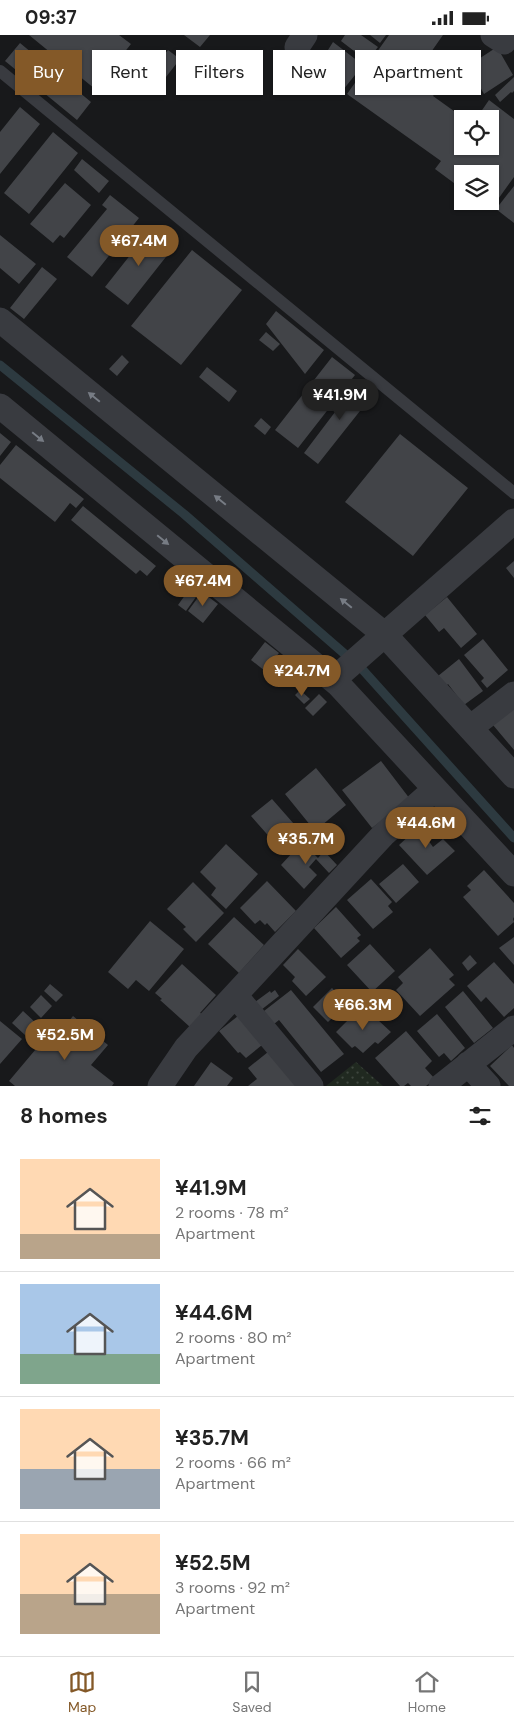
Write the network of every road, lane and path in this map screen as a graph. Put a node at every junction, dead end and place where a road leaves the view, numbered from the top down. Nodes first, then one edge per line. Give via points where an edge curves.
1 (0, 71) edge
2 (0, 320) edge
3 (0, 406) edge
4 (514, 493) edge
5 (514, 521) edge
6 (384, 634) junction
7 (333, 680) junction
8 (514, 694) edge
9 (470, 727) junction
10 (514, 776) edge
11 (435, 789) junction
12 (514, 874) edge
13 (235, 995) junction
14 (514, 1028) edge
15 (468, 1065) junction
16 (160, 1086) edge
17 (311, 1086) edge
18 (441, 1086) edge
19 (488, 1086) edge

1 - 4 lane
6 -> 2 street
3 -> 7 street
5 - 6 street
6 - 7 street
6 - 9 street
7 - 11 street
8 - 9 street
9 - 10 street
11 - 12 street
11 - 13 street via 383,835
13 - 16 street via 186,1048
13 - 17 street
14 - 15 street
15 - 18 street
15 - 19 street

